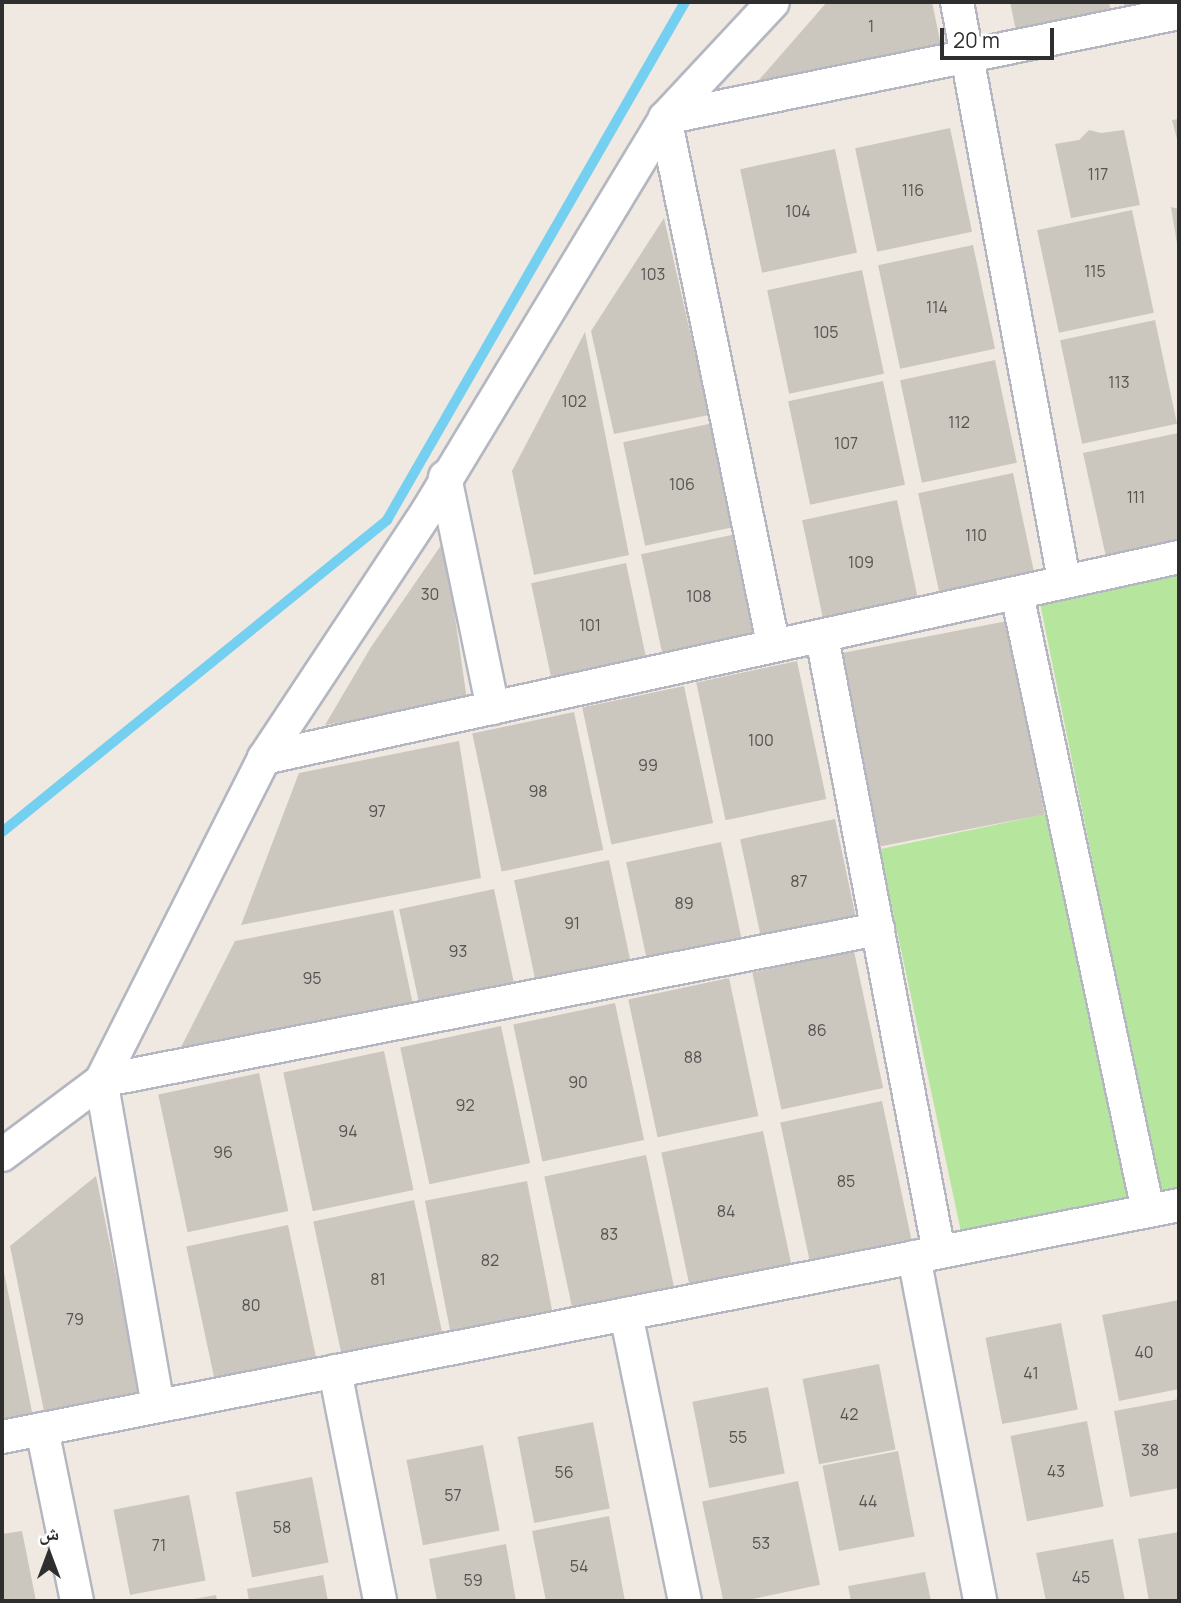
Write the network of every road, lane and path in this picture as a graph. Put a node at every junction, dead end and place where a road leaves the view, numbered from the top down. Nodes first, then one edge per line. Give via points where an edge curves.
1 (772, 2) edge
2 (957, 2) edge
3 (1179, 13) edge
4 (967, 57) junction
5 (666, 118) junction
6 (445, 477) junction
7 (1179, 557) edge
8 (1063, 580) junction
9 (1017, 594) junction
10 (822, 637) junction
11 (773, 643) junction
12 (493, 708) junction
13 (264, 758) junction
14 (878, 929) junction
15 (101, 1081) junction
16 (2, 1154) edge
17 (1179, 1205) edge
18 (1148, 1211) junction
19 (927, 1254) junction
20 (626, 1314) junction
21 (335, 1371) junction
22 (158, 1406) junction
23 (42, 1429) junction
24 (2, 1437) edge
25 (77, 1601) edge
26 (380, 1601) edge
27 (685, 1601) edge
28 (980, 1601) edge

1 - 5 street
2 - 4 street
3 - 4 street
4 - 5 street
4 - 8 street
5 - 6 street
5 - 11 street
6 - 12 street
6 - 13 street
7 - 8 street
8 - 9 street
9 - 10 street
9 - 18 street
10 - 11 street
10 - 14 street
11 - 12 street
12 - 13 street
13 - 15 street
14 - 15 street
14 - 19 street
15 - 16 street
15 - 22 street
17 - 18 street
18 - 19 street
19 - 20 street
19 - 28 street
20 - 21 street
20 - 27 street
21 - 22 street
21 - 26 street
22 - 23 street
23 - 24 street
23 - 25 street

